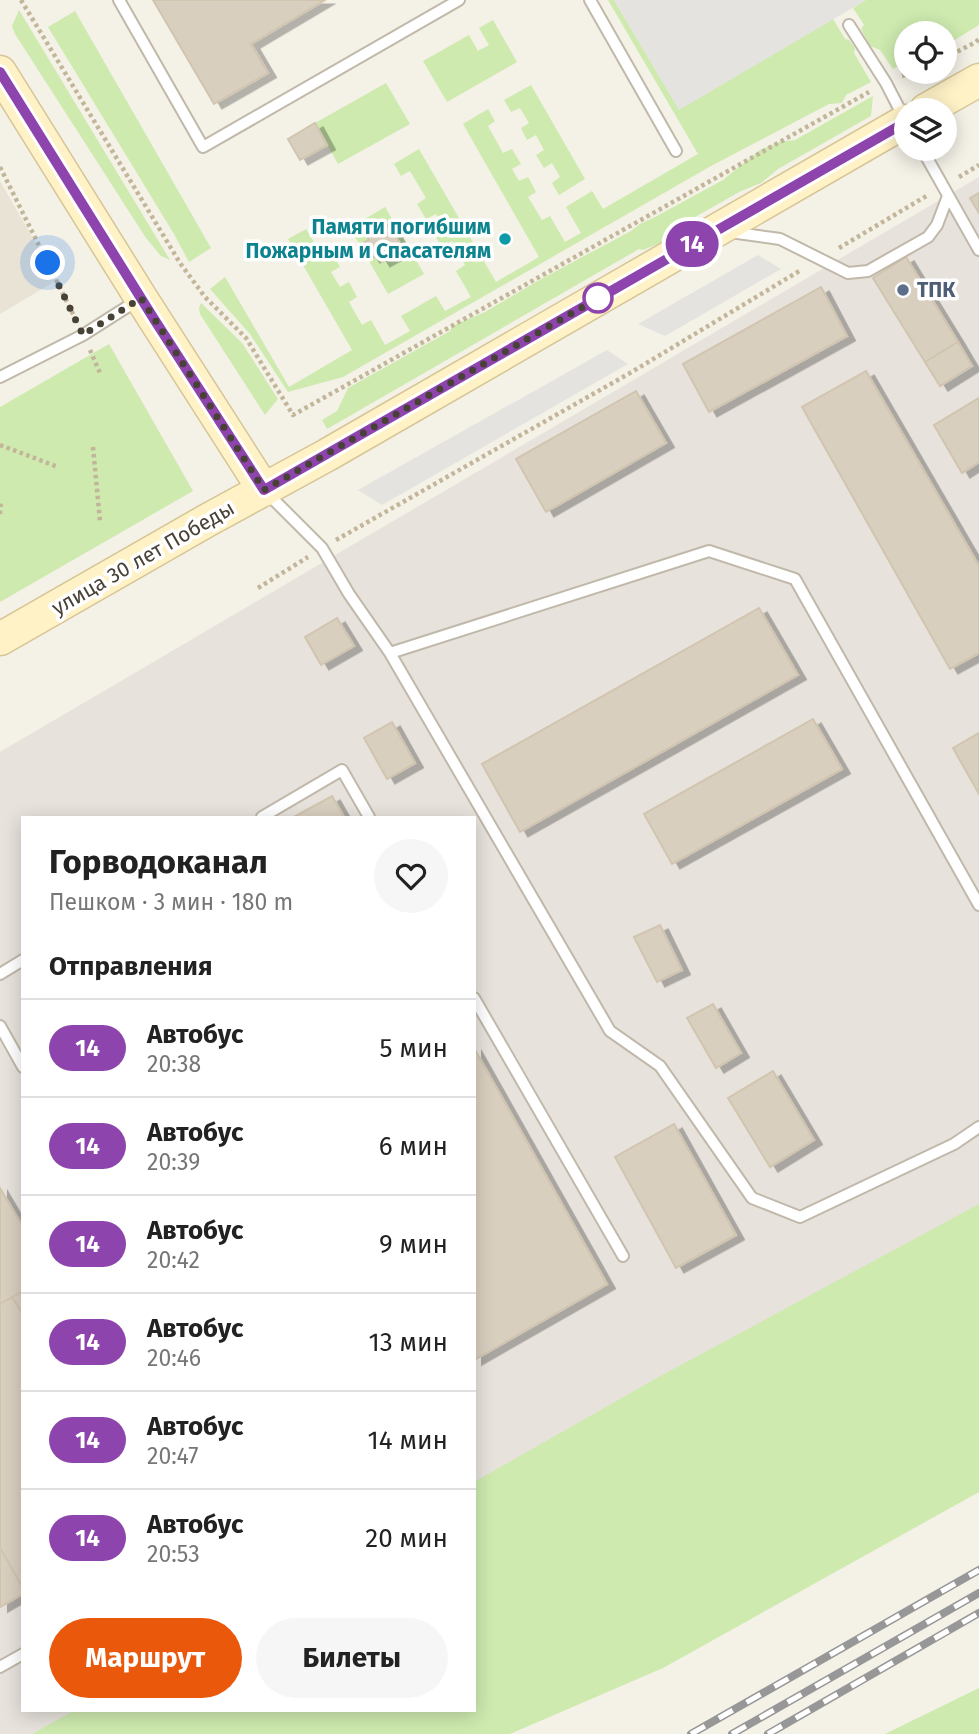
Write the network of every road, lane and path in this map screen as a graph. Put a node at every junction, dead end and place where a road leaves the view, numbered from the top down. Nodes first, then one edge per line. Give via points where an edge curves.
1 (21, 0) edge
2 (119, 0) edge
3 (459, 0) edge
4 (590, 0) edge
5 (849, 25) dead end
6 (979, 39) edge
7 (957, 52) edge
8 (0, 72) edge
9 (979, 79) edge
10 (894, 80) edge
11 (886, 83) junction
12 (947, 98) edge
13 (894, 99) edge
14 (894, 129) edge
15 (676, 151) dead end
16 (929, 161) edge
17 (979, 165) edge
18 (0, 167) edge
19 (946, 191) junction
20 (716, 230) junction
21 (979, 250) edge
22 (820, 259) junction
23 (141, 298) junction
24 (83, 335) junction
25 (100, 373) dead end
26 (0, 377) edge
27 (0, 445) edge
28 (93, 447) dead end
29 (58, 467) dead end
30 (264, 490) junction
31 (2, 500) edge
32 (0, 514) edge
33 (100, 520) dead end
34 (322, 548) junction
35 (258, 588) dead end
36 (0, 639) edge
37 (390, 653) junction
38 (264, 816) edge
39 (368, 816) edge
40 (979, 905) edge
41 (21, 961) edge
42 (0, 974) edge
43 (476, 1002) edge
44 (0, 1026) edge
45 (21, 1063) edge
46 (979, 1127) edge
47 (623, 1256) dead end
48 (21, 1655) edge
49 (0, 1667) edge

1 - 11 path via 180,263 205,297 246,338 293,415
2 - 3 lane via 203,148
4 - 15 lane
5 - 11 lane
6 - 7 path
8 - 23 street
9 - 12 street
10 - 11 path
11 - 13 lane
14 - 20 street, улица 30 лет Победы
16 - 19 lane
17 - 19 path
18 - 24 path
19 - 21 lane
19 - 22 path
19 - 22 lane via 937,225 928,237 868,271 848,273
20 - 22 lane via 779,239
20 - 30 street, улица 30 лет Победы
22 - 34 path
23 - 24 lane
23 - 30 street
24 - 25 path
24 - 26 lane
27 - 29 path
28 - 33 path
30 - 34 lane
30 - 36 street, улица 30 лет Победы
31 - 32 path
34 - 35 path
34 - 37 lane
37 - 40 lane via 709,551 795,579
37 - 46 lane via 610,1031 660,1066 752,1198 800,1217 954,1144
38 - 39 lane via 342,770
41 - 42 lane
43 - 47 lane
44 - 45 lane
48 - 49 lane

